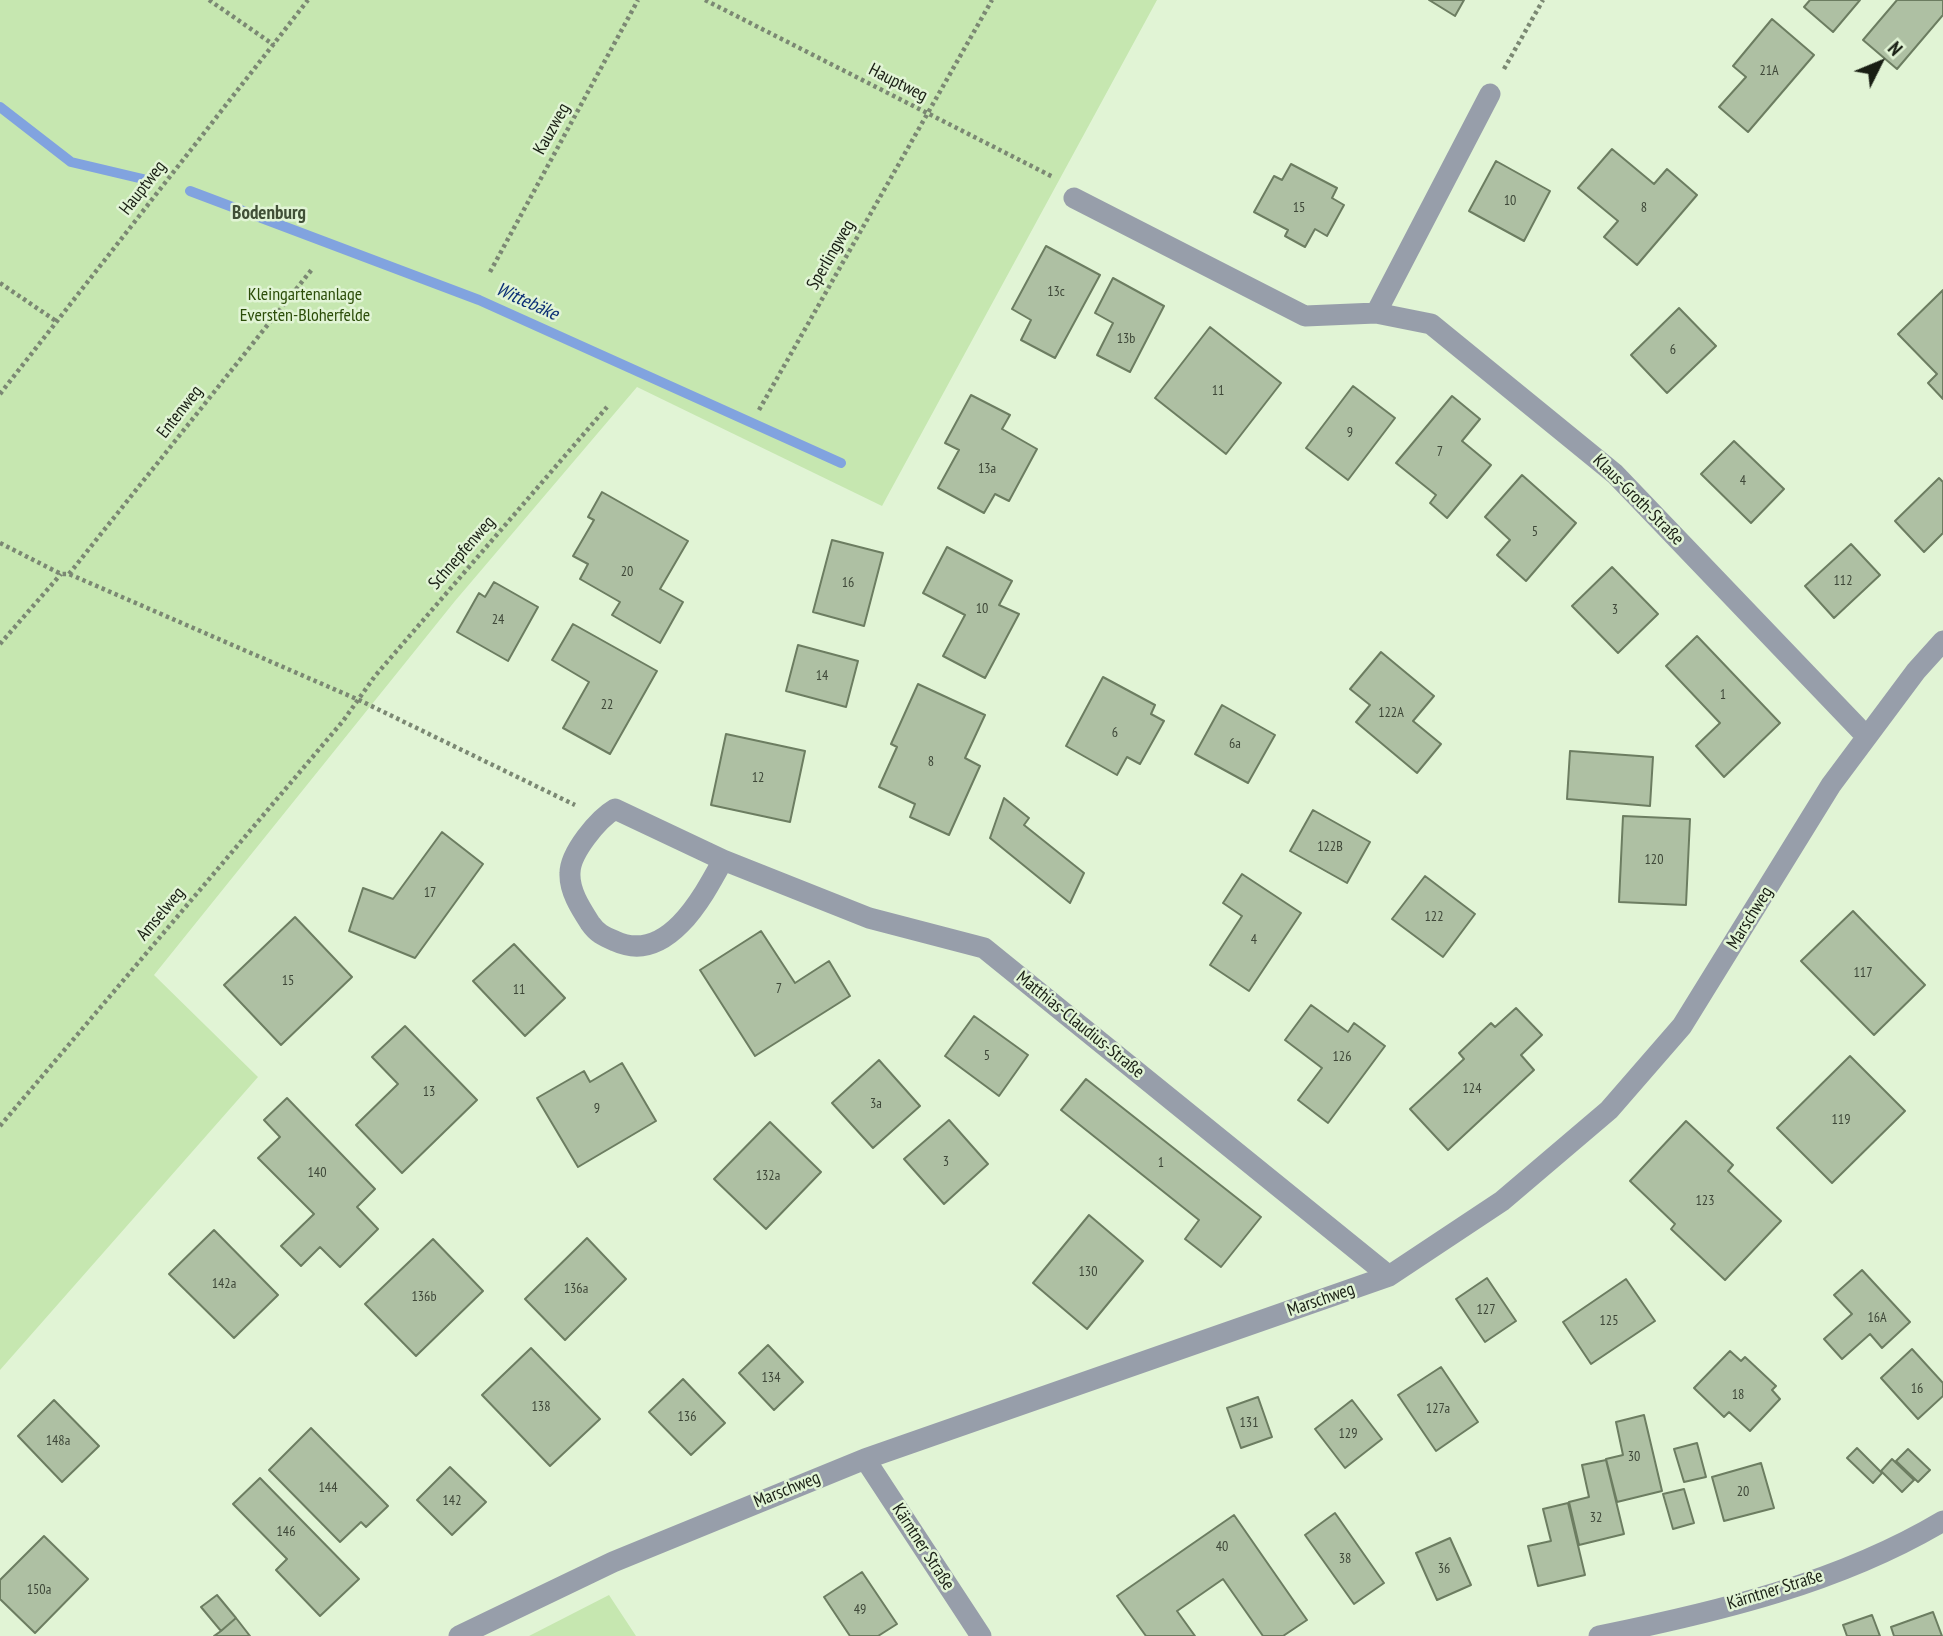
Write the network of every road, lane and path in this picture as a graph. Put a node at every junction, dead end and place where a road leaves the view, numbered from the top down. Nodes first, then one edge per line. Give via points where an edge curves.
1 (209, 0) edge
2 (309, 0) edge
3 (638, 0) edge
4 (705, 0) edge
5 (992, 0) edge
6 (1543, 0) edge
7 (274, 45) junction
8 (1490, 94) joint
9 (929, 114) junction
10 (1074, 198) joint
11 (313, 268) dead end
12 (490, 272) dead end
13 (0, 283) edge
14 (1377, 313) junction
15 (56, 321) junction
16 (0, 394) edge
17 (607, 407) dead end
18 (758, 410) dead end
19 (0, 542) edge
20 (61, 575) junction
21 (69, 575) junction
22 (1943, 641) edge
23 (0, 644) edge
24 (359, 699) junction
25 (343, 721) joint
26 (1866, 736) junction
27 (601, 818) junction
28 (723, 860) junction
29 (0, 1126) edge
30 (1389, 1276) junction
31 (865, 1459) junction
32 (1943, 1521) edge
33 (459, 1636) edge
34 (981, 1636) edge
35 (1599, 1636) edge

1 - 7 path
2 - 7 path, Hauptweg
3 - 12 path, Kauzweg
4 - 9 path, Hauptweg
5 - 9 path, Sperlingweg
6 - 8 path
7 - 15 path, Hauptweg
8 - 14 street
9 - 10 path, Hauptweg via 1057,179
9 - 18 path, Sperlingweg
10 - 14 street, Klaus-Groth-Straße via 1305,316
11 - 21 path, Entenweg
13 - 15 path
14 - 26 street, Klaus-Groth-Straße via 1431,324 1615,474
15 - 16 path, Hauptweg
17 - 24 path, Schnepfenweg
19 - 20 path
20 - 21 path
20 - 23 path
21 - 24 path
22 - 26 street, Marschweg
24 - 25 path, Schnepfenweg
24 - 27 path
25 - 29 path, Amselweg
26 - 30 street, Marschweg via 1682,1026 1609,1110 1502,1201
27 - 28 street, Matthias-Claudius-Straße via 615,809
27 - 28 street via 569,872 577,903 597,933 626,946 653,943 685,921
28 - 30 street, Matthias-Claudius-Straße via 869,918 984,948
30 - 31 street, Marschweg
31 - 33 street, Marschweg via 612,1562
31 - 34 street, Kärntner Straße
32 - 35 street, Kärntner Straße via 1901,1546 1791,1588

